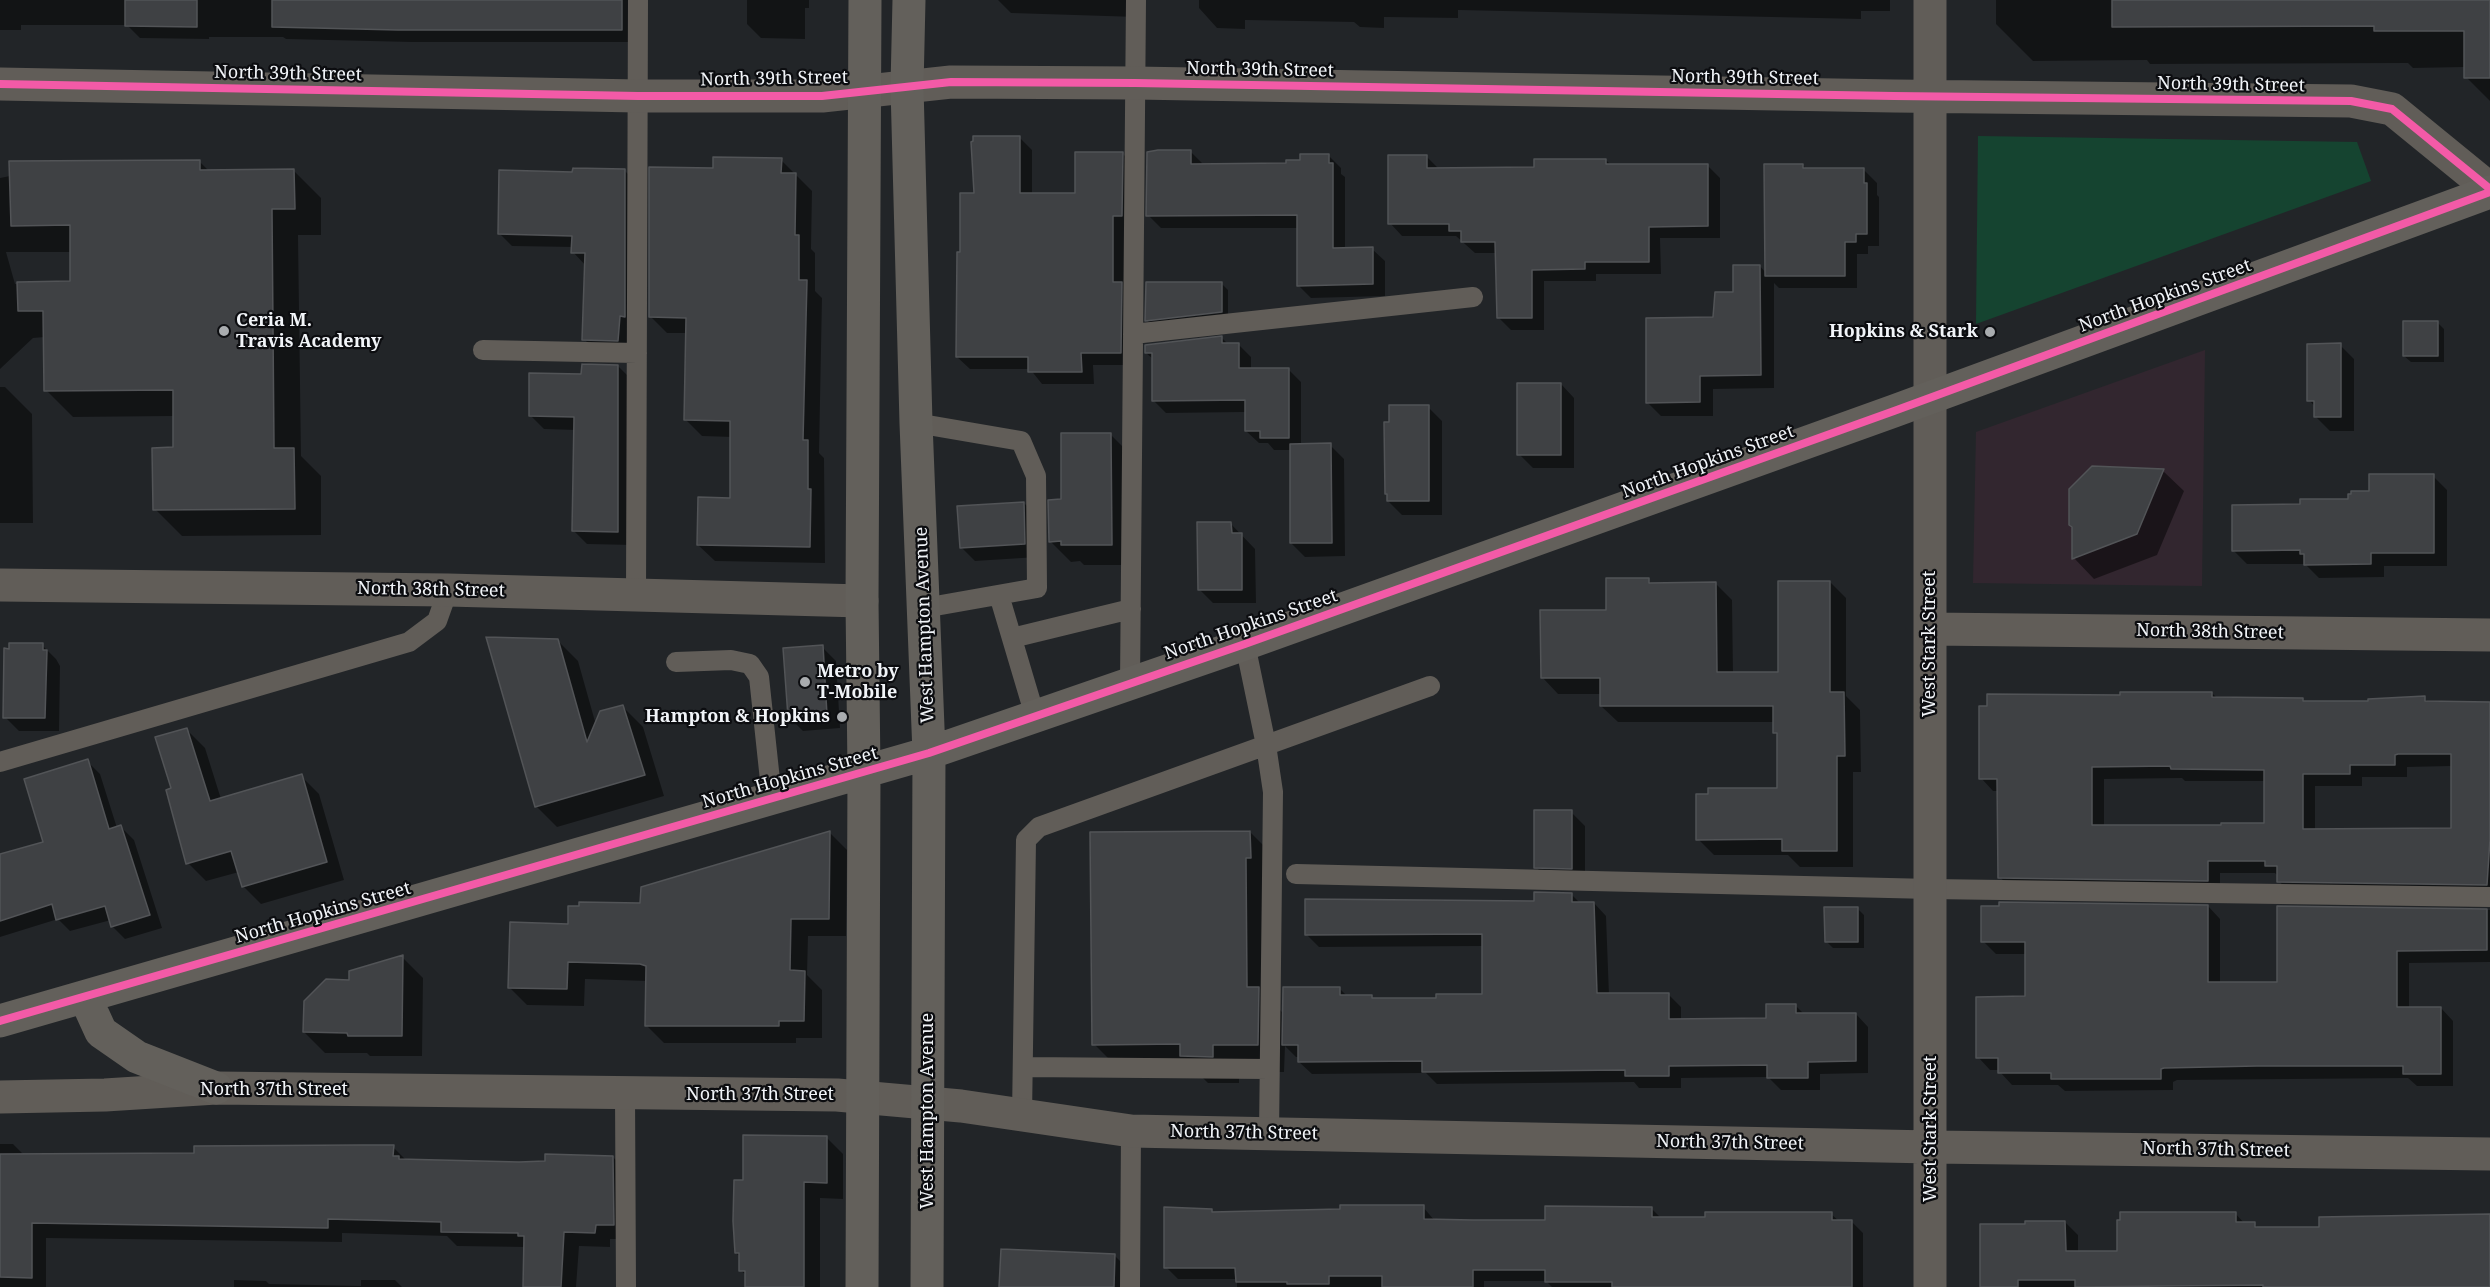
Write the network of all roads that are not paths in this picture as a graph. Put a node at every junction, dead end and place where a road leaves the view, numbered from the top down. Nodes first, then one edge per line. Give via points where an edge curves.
1 (638, 0) edge
2 (865, 0) edge
3 (909, 0) edge
4 (1136, 0) edge
5 (1930, 0) edge
6 (1134, 82) junction
7 (0, 84) edge
8 (907, 87) junction
9 (864, 92) junction
10 (638, 96) junction
11 (1930, 96) junction
12 (2490, 191) edge
13 (1473, 297) dead end
14 (1133, 334) junction
15 (483, 350) dead end
16 (637, 353) junction
17 (1929, 398) junction
18 (916, 423) junction
19 (0, 585) edge
20 (448, 590) junction
21 (636, 595) junction
22 (999, 595) junction
23 (862, 601) junction
24 (924, 608) junction
25 (1131, 609) junction
26 (1930, 629) junction
27 (2490, 635) edge
28 (1012, 638) junction
29 (1245, 644) junction
30 (676, 662) dead end
31 (1130, 684) junction
32 (1430, 686) dead end
33 (1035, 716) junction
34 (1266, 745) junction
35 (930, 753) junction
36 (0, 762) edge
37 (864, 772) junction
38 (772, 799) junction
39 (1296, 874) dead end
40 (1931, 889) junction
41 (2490, 897) edge
42 (85, 997) junction
43 (0, 1021) edge
44 (1023, 1067) junction
45 (1269, 1069) junction
46 (216, 1088) junction
47 (624, 1094) junction
48 (0, 1097) edge
49 (864, 1097) junction
50 (928, 1103) junction
51 (1022, 1116) junction
52 (1131, 1131) junction
53 (1269, 1134) junction
54 (1932, 1147) junction
55 (2490, 1154) edge
56 (626, 1287) edge
57 (862, 1287) edge
58 (927, 1287) edge
59 (1131, 1287) edge
60 (1930, 1287) edge

1 - 10 lane
2 - 9 main road
3 - 8 main road, West Hampton Avenue
4 - 6 lane
5 - 11 street, West Stark Street
6 - 8 street, North 39th Street via 951,82
6 - 11 street, North 39th Street
6 - 14 lane
7 - 10 street, North 39th Street
8 - 9 street, North 39th Street
8 - 18 main road, West Hampton Avenue
9 - 10 street, North 39th Street via 822,96
9 - 23 main road
10 - 16 lane
11 - 12 street, North 39th Street via 2351,101 2392,109
11 - 17 street, West Stark Street
12 - 17 main road, North Hopkins Street
13 - 14 lane
14 - 25 lane
15 - 16 lane
16 - 21 lane
17 - 26 street, West Stark Street
17 - 29 main road, North Hopkins Street
18 - 22 lane via 1022,441 1036,476 1037,588
18 - 24 main road, West Hampton Avenue
19 - 20 street, North 38th Street
20 - 21 street, North 38th Street
20 - 36 lane via 437,621 409,642
21 - 23 street, North 38th Street
22 - 24 lane
22 - 28 lane
23 - 37 main road
24 - 35 main road, West Hampton Avenue
25 - 28 lane
25 - 31 lane
26 - 27 street, North 38th Street
26 - 40 street, West Stark Street
28 - 33 lane
29 - 31 main road, North Hopkins Street
29 - 34 lane
30 - 38 lane via 731,660 750,664 759,677
31 - 33 main road, North Hopkins Street
32 - 34 lane
33 - 35 main road, North Hopkins Street
34 - 44 lane via 1039,827 1026,840
34 - 45 lane via 1273,792
35 - 37 main road, North Hopkins Street
35 - 50 main road, West Hampton Avenue
37 - 38 main road, North Hopkins Street
37 - 49 main road
38 - 42 main road, North Hopkins Street
39 - 40 lane
40 - 41 lane
40 - 54 street, West Stark Street
42 - 43 main road, North Hopkins Street
42 - 46 main road via 101,1032 137,1057
44 - 45 lane
44 - 51 lane
45 - 53 lane
46 - 47 street, North 37th Street
46 - 48 street, North 37th Street
47 - 49 street, North 37th Street
47 - 56 lane
49 - 50 street, North 37th Street
49 - 57 main road
50 - 51 street, North 37th Street
50 - 58 main road, West Hampton Avenue
51 - 52 street, North 37th Street
52 - 53 street, North 37th Street
52 - 59 lane
53 - 54 street, North 37th Street
54 - 55 street, North 37th Street
54 - 60 street, West Stark Street

